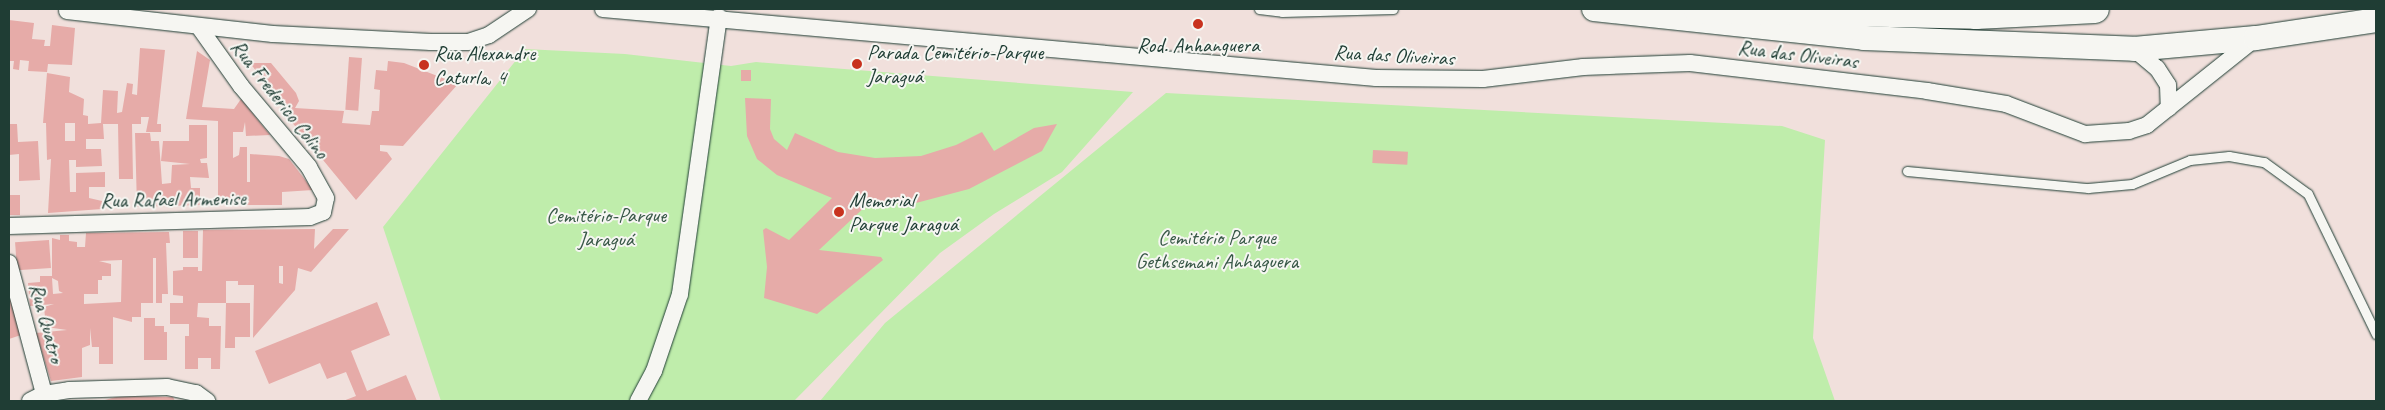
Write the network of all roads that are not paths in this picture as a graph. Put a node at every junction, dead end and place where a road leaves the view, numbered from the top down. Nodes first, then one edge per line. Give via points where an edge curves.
1 (528, 9) edge
2 (603, 9) edge
3 (1259, 9) edge
4 (1393, 9) edge
5 (1594, 9) edge
6 (1698, 9) edge
7 (2095, 9) edge
8 (67, 11) dead end
9 (719, 17) junction
10 (2376, 20) edge
11 (199, 27) junction
12 (2256, 38) junction
13 (2134, 49) junction
14 (2169, 108) junction
15 (1907, 171) dead end
16 (326, 198) joint
17 (9, 226) edge
18 (9, 263) edge
19 (2376, 334) edge
20 (37, 398) edge
21 (208, 401) edge
22 (638, 401) edge

1 - 11 street via 489,35 468,42 273,34
2 - 9 street, Rua das Oliveiras
3 - 4 lane via 1282,12
5 - 13 main road via 1864,38
6 - 7 highway via 1976,15
8 - 11 street
9 - 14 street, Rua das Oliveiras via 1376,78 1483,79 1602,66 1690,63 2006,104 2085,134 2129,131 2147,125
9 - 22 street via 680,294 654,370
10 - 12 main road
11 - 16 street, Rua Frederico Colino via 241,86 309,167
12 - 13 main road
12 - 14 street, Rua das Oliveiras
13 - 14 street via 2156,68 2168,86
15 - 19 lane via 2088,188 2132,184 2190,160 2229,156 2264,162 2308,194
16 - 17 street, Rua Rafael Armenise via 323,212 310,217
18 - 20 street, Rua Quatro
20 - 21 street via 108,388 167,386 196,393

